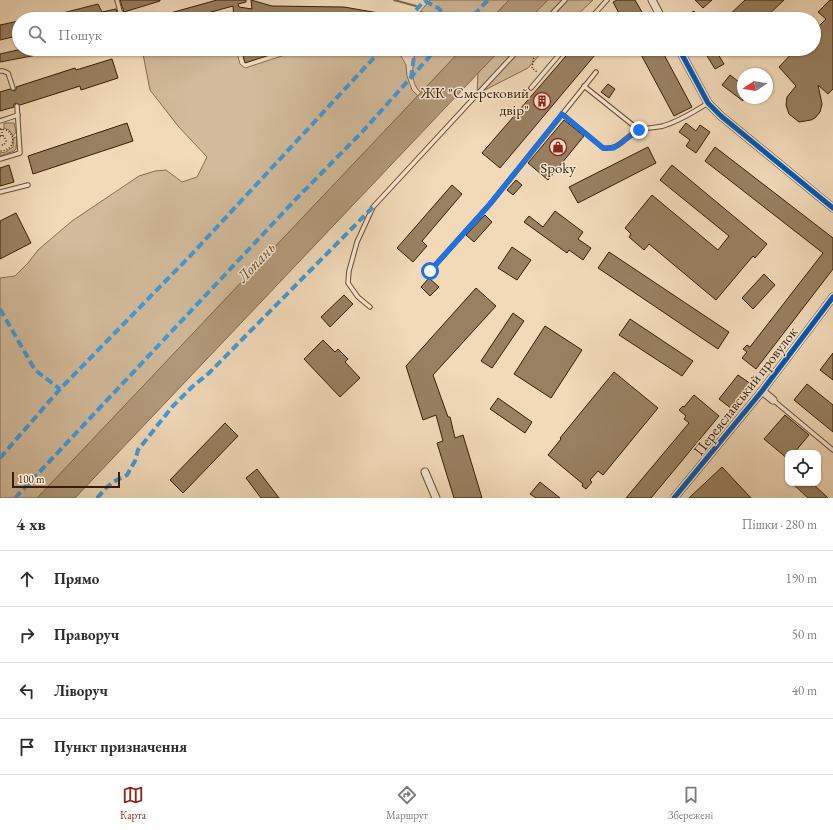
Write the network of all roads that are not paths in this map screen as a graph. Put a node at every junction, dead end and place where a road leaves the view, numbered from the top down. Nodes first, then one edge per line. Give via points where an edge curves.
1 (117, 0) edge
2 (565, 0) edge
3 (607, 0) edge
4 (652, 0) edge
5 (120, 12) edge
6 (554, 12) edge
7 (596, 12) edge
8 (658, 12) edge
9 (513, 56) edge
10 (558, 56) edge
11 (682, 56) edge
12 (0, 71) edge
13 (596, 72) dead end
14 (584, 86) junction
15 (13, 88) dead end
16 (531, 88) dead end
17 (708, 103) junction
18 (17, 106) dead end
19 (562, 114) junction
20 (18, 115) junction
21 (2, 121) edge
22 (639, 130) junction
23 (0, 159) edge
24 (28, 185) dead end
25 (0, 192) edge
26 (833, 208) edge
27 (430, 271) dead end
28 (833, 297) edge
29 (370, 307) dead end
30 (762, 391) junction
31 (773, 400) joint
32 (833, 450) edge
33 (425, 472) dead end
34 (436, 498) edge
35 (674, 498) edge

1 - 5 lane
2 - 6 lane
3 - 7 lane
4 - 8 street
9 - 29 lane via 373,207 357,242 348,283 358,297
10 - 16 lane
11 - 17 street
12 - 15 lane via 8,73
13 - 14 lane
14 - 19 lane
14 - 22 lane
17 - 22 lane via 678,120
17 - 26 street via 720,116
18 - 20 lane
19 - 22 lane via 603,148 614,148
19 - 27 lane via 490,204
20 - 21 lane
20 - 23 lane via 20,153
24 - 25 lane
28 - 30 street, Переяславський провулок
30 - 31 street
30 - 35 street, Переяславський провулок
31 - 32 lane
33 - 34 street

